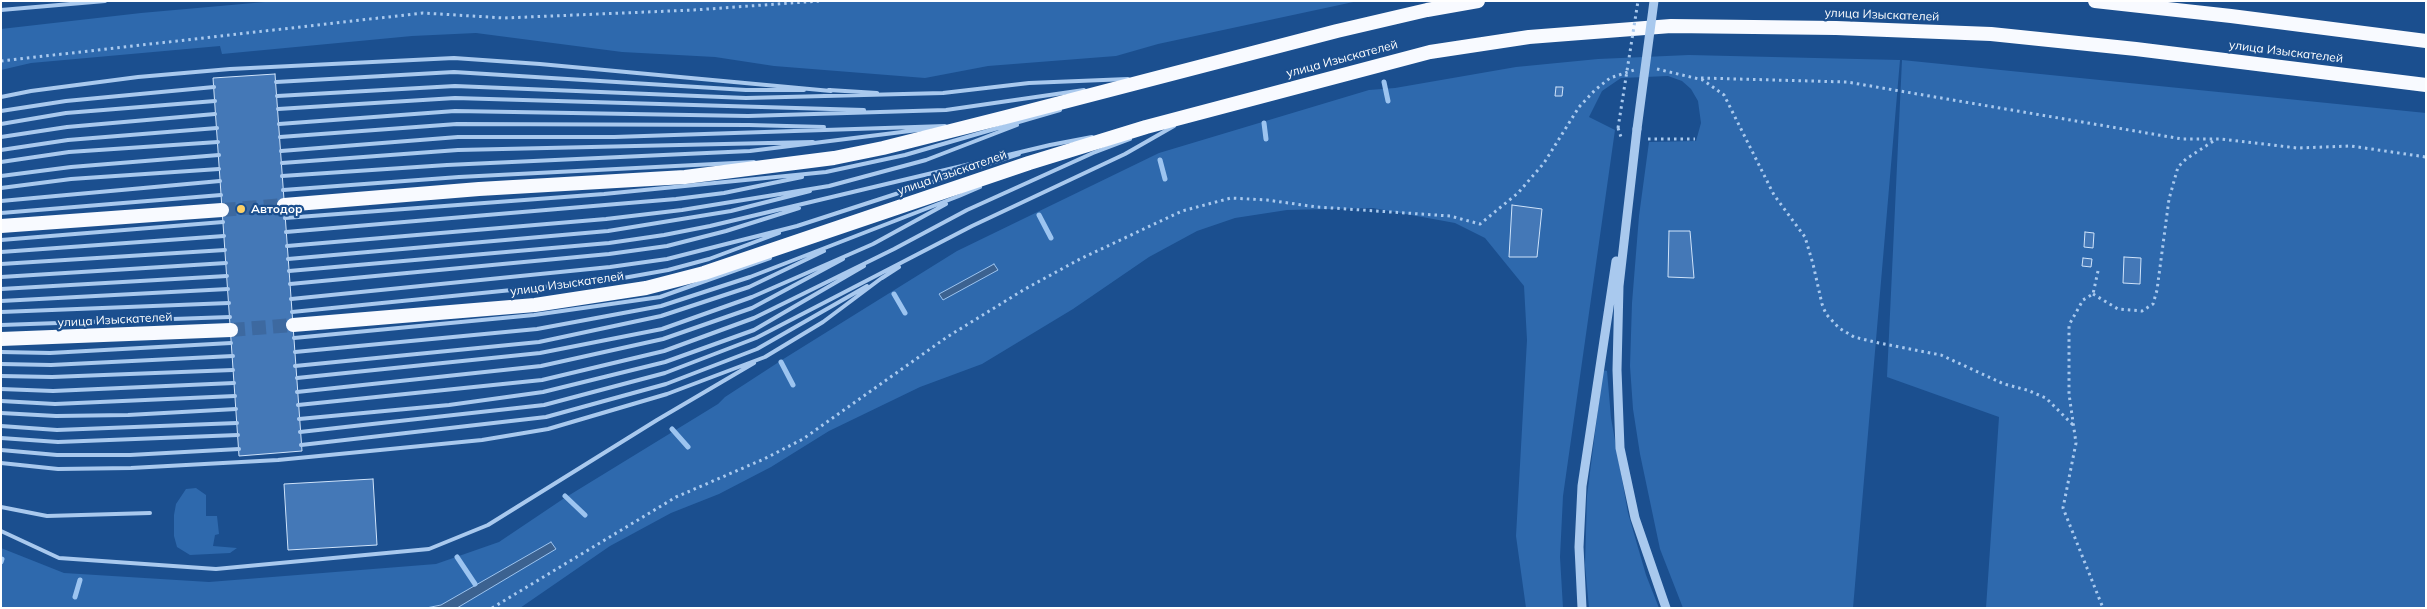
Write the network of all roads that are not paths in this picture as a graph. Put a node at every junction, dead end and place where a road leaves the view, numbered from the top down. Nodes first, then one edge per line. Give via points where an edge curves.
1 (105, 1) edge
2 (1478, 1) edge
3 (1654, 1) edge
4 (2095, 1) edge
5 (1, 10) edge
6 (2426, 41) edge
7 (1158, 79) junction
8 (276, 82) dead end
9 (2426, 85) edge
10 (214, 87) dead end
11 (831, 90) junction
12 (912, 94) junction
13 (277, 96) dead end
14 (1, 98) edge
15 (215, 101) dead end
16 (1076, 105) dead end
17 (1068, 108) dead end
18 (278, 109) dead end
19 (1, 110) edge
20 (911, 111) junction
21 (216, 114) dead end
22 (1194, 115) junction
23 (1040, 116) junction
24 (1, 124) edge
25 (279, 124) dead end
26 (950, 126) junction
27 (1146, 127) junction
28 (216, 128) dead end
29 (852, 128) junction
30 (966, 128) junction
31 (1637, 130) junction
32 (1, 137) edge
33 (280, 137) dead end
34 (840, 141) junction
35 (218, 142) dead end
36 (1050, 144) junction
37 (1, 150) edge
38 (281, 151) dead end
39 (219, 155) dead end
40 (834, 158) junction
41 (1, 162) edge
42 (282, 163) dead end
43 (1029, 163) junction
44 (219, 169) dead end
45 (826, 172) junction
46 (1, 176) edge
47 (282, 176) dead end
48 (220, 181) dead end
49 (829, 186) junction
50 (1, 188) edge
51 (283, 190) dead end
52 (221, 195) dead end
53 (959, 196) junction
54 (830, 198) junction
55 (1, 201) edge
56 (285, 211) joint
57 (1, 213) edge
58 (223, 216) joint
59 (1, 226) edge
60 (797, 226) junction
61 (286, 232) dead end
62 (224, 236) dead end
63 (852, 237) junction
64 (1, 240) edge
65 (873, 244) junction
66 (287, 246) dead end
67 (894, 249) junction
68 (225, 250) dead end
69 (1, 252) edge
70 (918, 254) junction
71 (288, 259) dead end
72 (1, 264) edge
73 (226, 264) dead end
74 (289, 271) dead end
75 (1, 276) edge
76 (227, 276) dead end
77 (883, 277) junction
78 (290, 284) dead end
79 (1, 289) edge
80 (228, 289) dead end
81 (291, 299) dead end
82 (1, 301) edge
83 (229, 303) dead end
84 (1, 312) edge
85 (1, 325) edge
86 (293, 325) joint
87 (231, 330) junction
88 (1, 339) edge
89 (1, 352) edge
90 (295, 352) dead end
91 (232, 356) dead end
92 (765, 357) junction
93 (1, 364) edge
94 (296, 366) dead end
95 (233, 370) dead end
96 (1, 376) edge
97 (297, 378) dead end
98 (234, 383) dead end
99 (1, 389) edge
100 (297, 392) dead end
101 (235, 396) dead end
102 (1, 402) edge
103 (298, 405) dead end
104 (236, 409) dead end
105 (1, 413) edge
106 (299, 419) dead end
107 (237, 423) dead end
108 (1, 426) edge
109 (300, 432) dead end
110 (238, 435) dead end
111 (1, 438) edge
112 (301, 445) dead end
113 (239, 449) dead end
114 (1, 450) edge
115 (1, 463) edge
116 (1, 507) edge
117 (150, 513) dead end
118 (1, 532) edge
119 (1582, 608) edge
120 (1666, 608) edge

1 - 5 lane
2 - 7 highway via 1337,31
3 - 31 street, bridge
4 - 6 highway
7 - 12 lane via 1079,80
7 - 16 lane
7 - 20 lane via 978,106
7 - 30 highway
8 - 11 lane via 454,72 746,90
9 - 22 highway, улица Изыскателей via 1991,34 1671,26 1529,37 1430,52
10 - 19 lane
11 - 12 lane
11 - 14 lane via 454,58 138,76
12 - 13 lane via 746,98 455,86
15 - 24 lane via 66,113
17 - 23 lane
18 - 20 lane via 454,98
20 - 25 lane via 748,116 455,111
21 - 32 lane via 67,127
22 - 27 highway, улица Изыскателей
22 - 67 lane via 1084,157 967,210
22 - 70 lane via 1125,154
23 - 45 lane via 905,155
23 - 49 lane via 926,160
26 - 29 lane
26 - 30 lane
26 - 34 lane
27 - 36 lane
27 - 43 highway, улица Изыскателей
28 - 37 lane via 68,140
29 - 33 lane via 749,124 457,124
29 - 38 lane via 652,136 458,137
30 - 40 highway
31 - 119 street via 1582,486 1579,547
31 - 120 street via 1619,286 1617,370 1620,448 1635,518
34 - 42 lane via 458,150
34 - 47 lane via 750,151
35 - 41 lane via 69,152
36 - 54 lane
36 - 60 lane
39 - 46 lane
40 - 51 lane via 459,177
40 - 56 highway via 685,176 479,189
43 - 53 lane
43 - 86 highway, улица Изыскателей via 704,273 614,294 535,305
44 - 50 lane
45 - 56 lane via 604,194
45 - 61 lane via 724,193
48 - 55 lane
49 - 66 lane via 606,219
49 - 71 lane via 732,211 608,231
52 - 57 lane
53 - 63 lane
53 - 65 lane
54 - 74 lane via 710,226 609,243
54 - 78 lane via 667,246
58 - 59 highway
58 - 64 lane
60 - 81 lane via 667,259
60 - 86 lane via 709,259 668,270
62 - 69 lane
63 - 90 lane via 750,277 661,306 537,329
63 - 94 lane via 749,287 661,316 538,342
65 - 97 lane via 752,297 662,328 540,354
65 - 100 lane via 752,308 663,339 540,366
67 - 103 lane via 754,318 664,351 542,380
67 - 106 lane via 754,330 665,362 543,392
68 - 72 lane
70 - 77 lane
70 - 109 lane via 756,338 665,373 544,405
73 - 75 lane
76 - 79 lane
77 - 92 lane via 823,322
77 - 112 lane via 757,349 666,384 546,417
80 - 82 lane
83 - 84 lane
85 - 87 lane
87 - 88 highway, улица Изыскателей
87 - 89 lane via 50,353
91 - 93 lane via 51,365
92 - 115 lane via 658,396 548,428 482,440 278,460 131,468 58,469
92 - 118 lane via 488,525 429,549 216,568 59,558
95 - 96 lane
98 - 99 lane via 54,391
101 - 102 lane via 54,404
104 - 105 lane via 128,415
107 - 108 lane via 57,430
110 - 111 lane via 58,442
113 - 114 lane via 130,455 57,455
116 - 117 lane via 47,516

